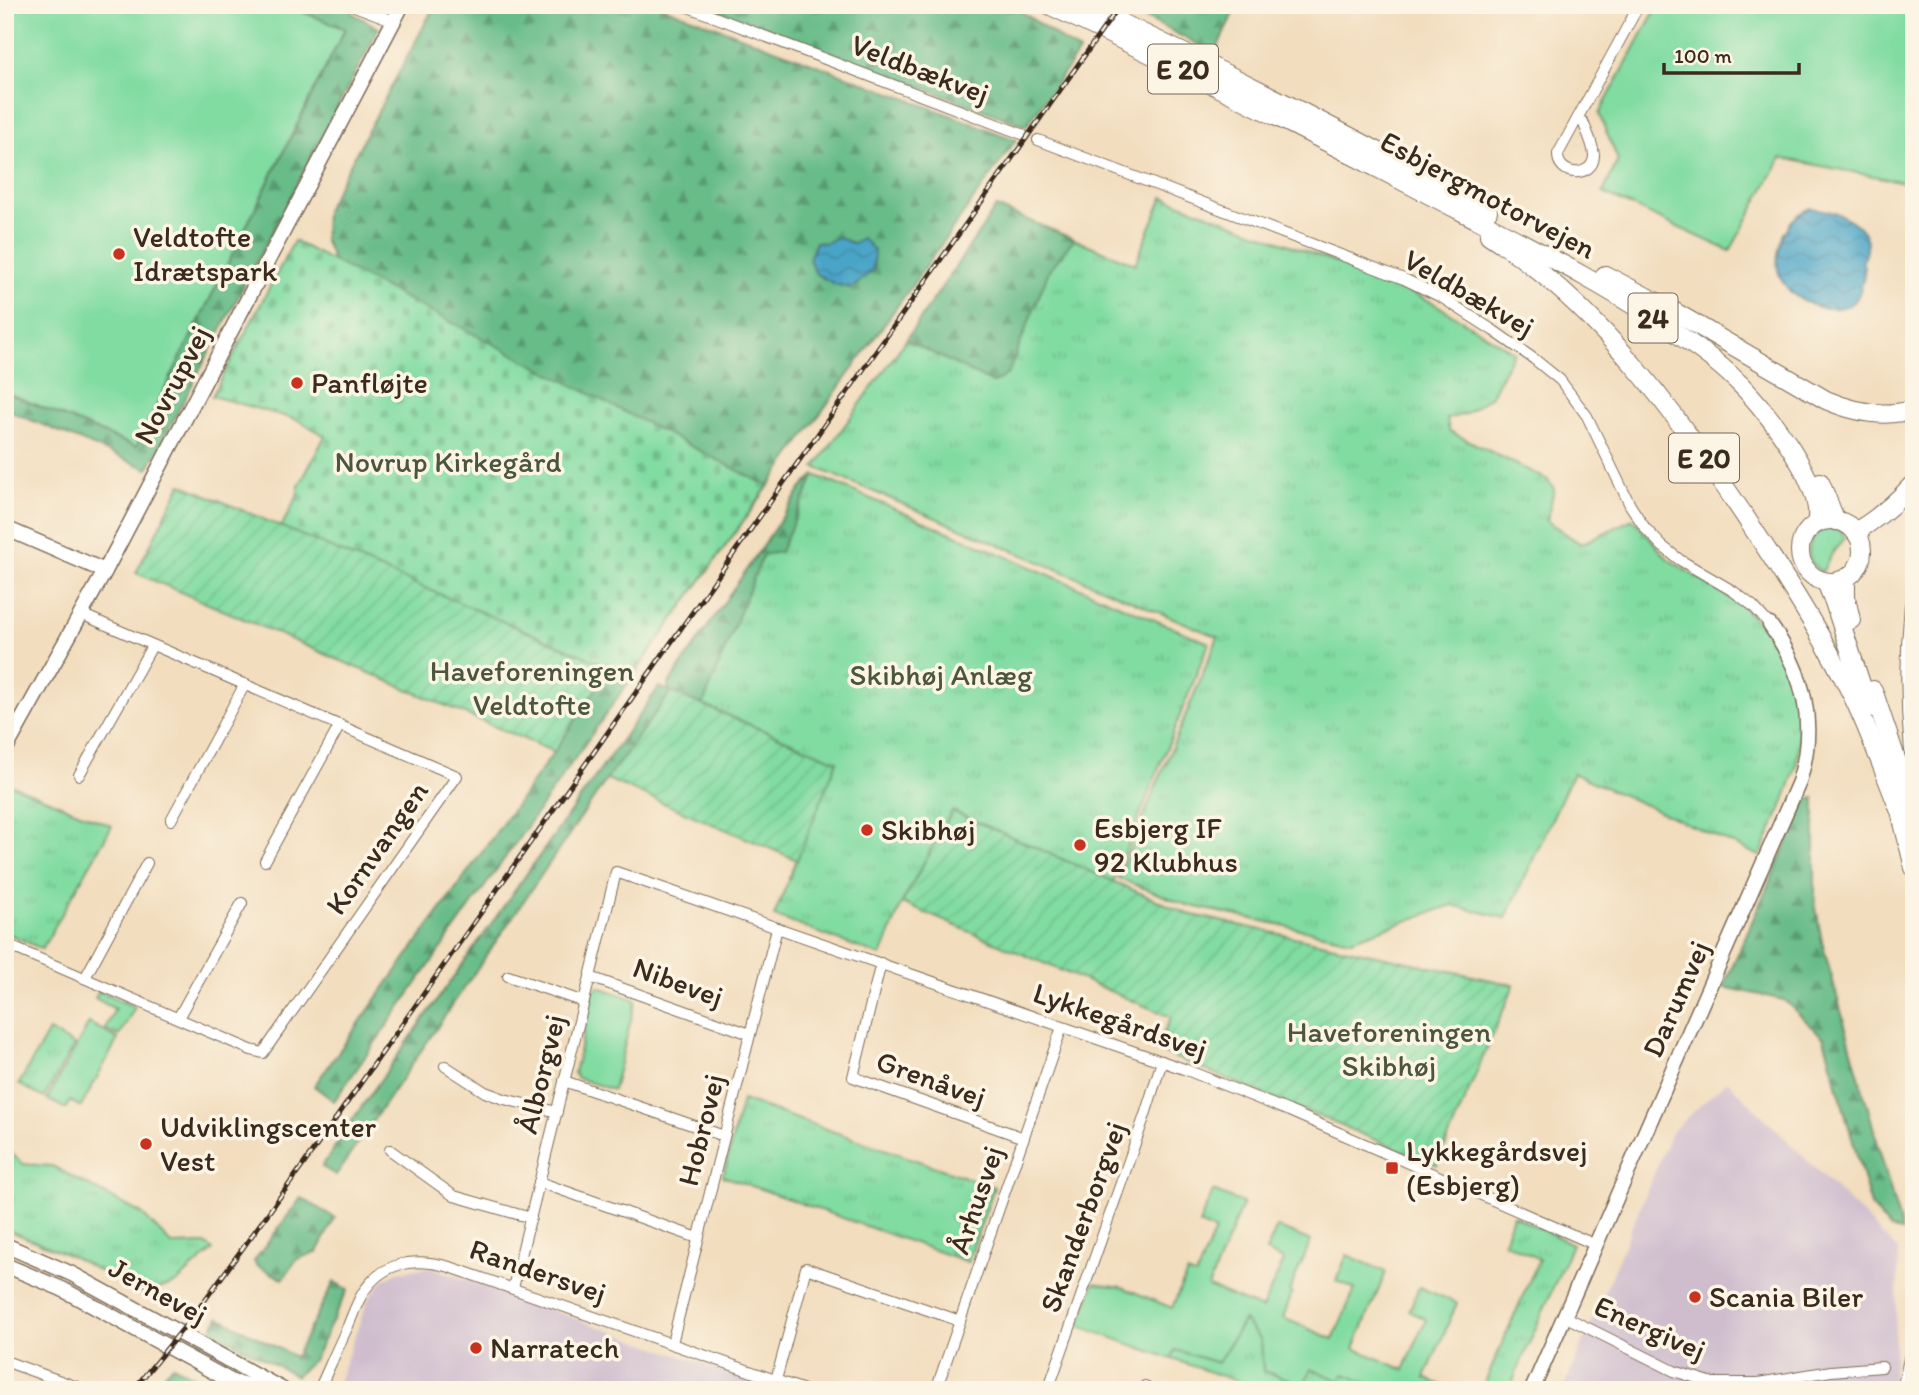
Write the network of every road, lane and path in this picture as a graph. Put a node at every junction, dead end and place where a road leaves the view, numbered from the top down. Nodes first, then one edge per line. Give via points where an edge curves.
1 (352, 5) edge
2 (402, 5) edge
3 (683, 5) edge
4 (1049, 5) edge
5 (1084, 5) edge
6 (1639, 5) edge
7 (394, 21) junction
8 (1577, 120) junction
9 (1022, 134) dead end
10 (1038, 140) dead end
11 (1412, 186) junction
12 (1605, 275) junction
13 (1914, 409) edge
14 (1914, 483) edge
15 (1914, 497) edge
16 (1836, 521) junction
17 (1816, 524) junction
18 (5, 528) edge
19 (1858, 537) junction
20 (105, 570) junction
21 (1846, 578) junction
22 (1826, 582) junction
23 (1914, 605) edge
24 (82, 614) junction
25 (1770, 625) joint
26 (152, 646) junction
27 (246, 684) junction
28 (340, 725) junction
29 (5, 750) edge
30 (1914, 750) edge
31 (79, 775) dead end
32 (1906, 813) edge
33 (171, 820) dead end
34 (265, 861) dead end
35 (148, 863) dead end
36 (1914, 868) edge
37 (616, 872) joint
38 (242, 903) dead end
39 (777, 928) junction
40 (5, 944) edge
41 (881, 963) junction
42 (508, 976) dead end
43 (590, 977) junction
44 (85, 978) junction
45 (584, 1002) junction
46 (177, 1018) junction
47 (1062, 1027) junction
48 (750, 1034) junction
49 (1162, 1061) junction
50 (445, 1066) dead end
51 (564, 1081) junction
52 (557, 1112) junction
53 (724, 1136) junction
54 (1024, 1138) junction
55 (390, 1150) dead end
56 (539, 1182) junction
57 (531, 1218) junction
58 (698, 1238) junction
59 (5, 1245) edge
60 (1595, 1245) junction
61 (5, 1265) edge
62 (513, 1288) junction
63 (1564, 1316) junction
64 (960, 1321) junction
65 (671, 1343) junction
66 (1914, 1355) edge
67 (5, 1361) edge
68 (1882, 1367) dead end
69 (776, 1380) junction
70 (231, 1381) junction
71 (1757, 1386) edge
72 (85, 1390) edge
73 (247, 1390) edge
74 (262, 1390) edge
75 (284, 1390) edge
76 (319, 1390) edge
77 (804, 1390) edge
78 (936, 1390) edge
79 (1048, 1390) edge
80 (1532, 1390) edge
81 (1906, 1390) edge

1 - 7 street
2 - 7 street, Novrupvej
3 - 9 street, Veldbækvej
4 - 11 highway, Esbjergmotorvejen / E 20
5 - 12 highway, Esbjergmotorvejen / E 20 via 1343,133
6 - 8 street
7 - 20 street, Novrupvej
8 - 8 street via 1583,122 1594,153 1591,166 1575,173 1562,167 1558,154
10 - 25 street, Veldbækvej via 1404,279 1494,331 1560,380 1587,416 1645,528 1680,560 1733,591
11 - 17 highway, Esbjergmotorvejen / 24 via 1602,287 1701,351 1740,383 1775,423 1801,466 1816,501
11 - 32 highway, E 20 via 1494,238 1565,294 1664,404 1737,505 1824,643
12 - 13 highway via 1826,400 1869,413
12 - 16 highway, Esbjergmotorvejen / E 20 via 1695,333 1745,374 1790,425
14 - 19 highway
15 - 19 highway via 1892,518
16 - 17 highway
16 - 19 highway
17 - 22 highway, E 20 via 1804,536 1800,553 1805,569
18 - 20 street
19 - 21 highway via 1860,562
20 - 24 street, Novrupvej
21 - 22 highway
21 - 32 highway, E 20 via 1850,619 1902,776
22 - 32 highway, E 20
23 - 30 highway via 1909,663
24 - 26 street, Kornvangen
24 - 29 street, Novrupvej
25 - 60 street, Darumvej via 1795,666 1805,701 1802,774
26 - 27 street, Kornvangen
26 - 31 street
27 - 28 street, Kornvangen
27 - 33 street
28 - 34 street
28 - 46 street, Kornvangen via 457,776 263,1053
32 - 36 highway, E 20
35 - 44 street
37 - 39 street, Lykkegårdsvej
37 - 43 street, Ålborgvej
38 - 46 street
39 - 41 street, Lykkegårdsvej
39 - 48 street, Hobrovej
40 - 44 street, Kornvangen
41 - 47 street, Lykkegårdsvej
41 - 54 street, Grenåvej via 853,1077
42 - 45 street
43 - 45 street, Ålborgvej
43 - 48 street, Nibevej
44 - 46 street, Kornvangen
45 - 51 street, Ålborgvej
47 - 49 street, Lykkegårdsvej
47 - 54 street, Århusvej
48 - 53 street, Hobrovej
49 - 60 street, Lykkegårdsvej via 1289,1111
49 - 79 street, Skanderborgvej
50 - 52 street via 485,1092
51 - 52 street, Ålborgvej
51 - 53 street
52 - 56 street, Ålborgvej
53 - 58 street, Hobrovej
54 - 64 street, Århusvej
55 - 57 street via 454,1196
56 - 57 street, Ålborgvej
56 - 58 street
57 - 62 street, Ålborgvej
58 - 65 street, Hobrovej
59 - 75 street, Jernevej via 72,1274
60 - 63 street, Darumvej
61 - 70 street, Jernevej via 62,1289
62 - 65 street, Randersvej
62 - 76 street, Randersvej via 431,1262 392,1267 362,1294
63 - 71 street, Energivej via 1674,1371 1713,1382
63 - 80 street, Darumvej
64 - 69 street via 806,1268
64 - 78 street, Århusvej
65 - 69 street, Randersvej
66 - 81 highway
67 - 72 street
68 - 71 street, Energivej via 1831,1371
69 - 77 street, Randersvej
70 - 73 street, Jernevej
70 - 74 street

